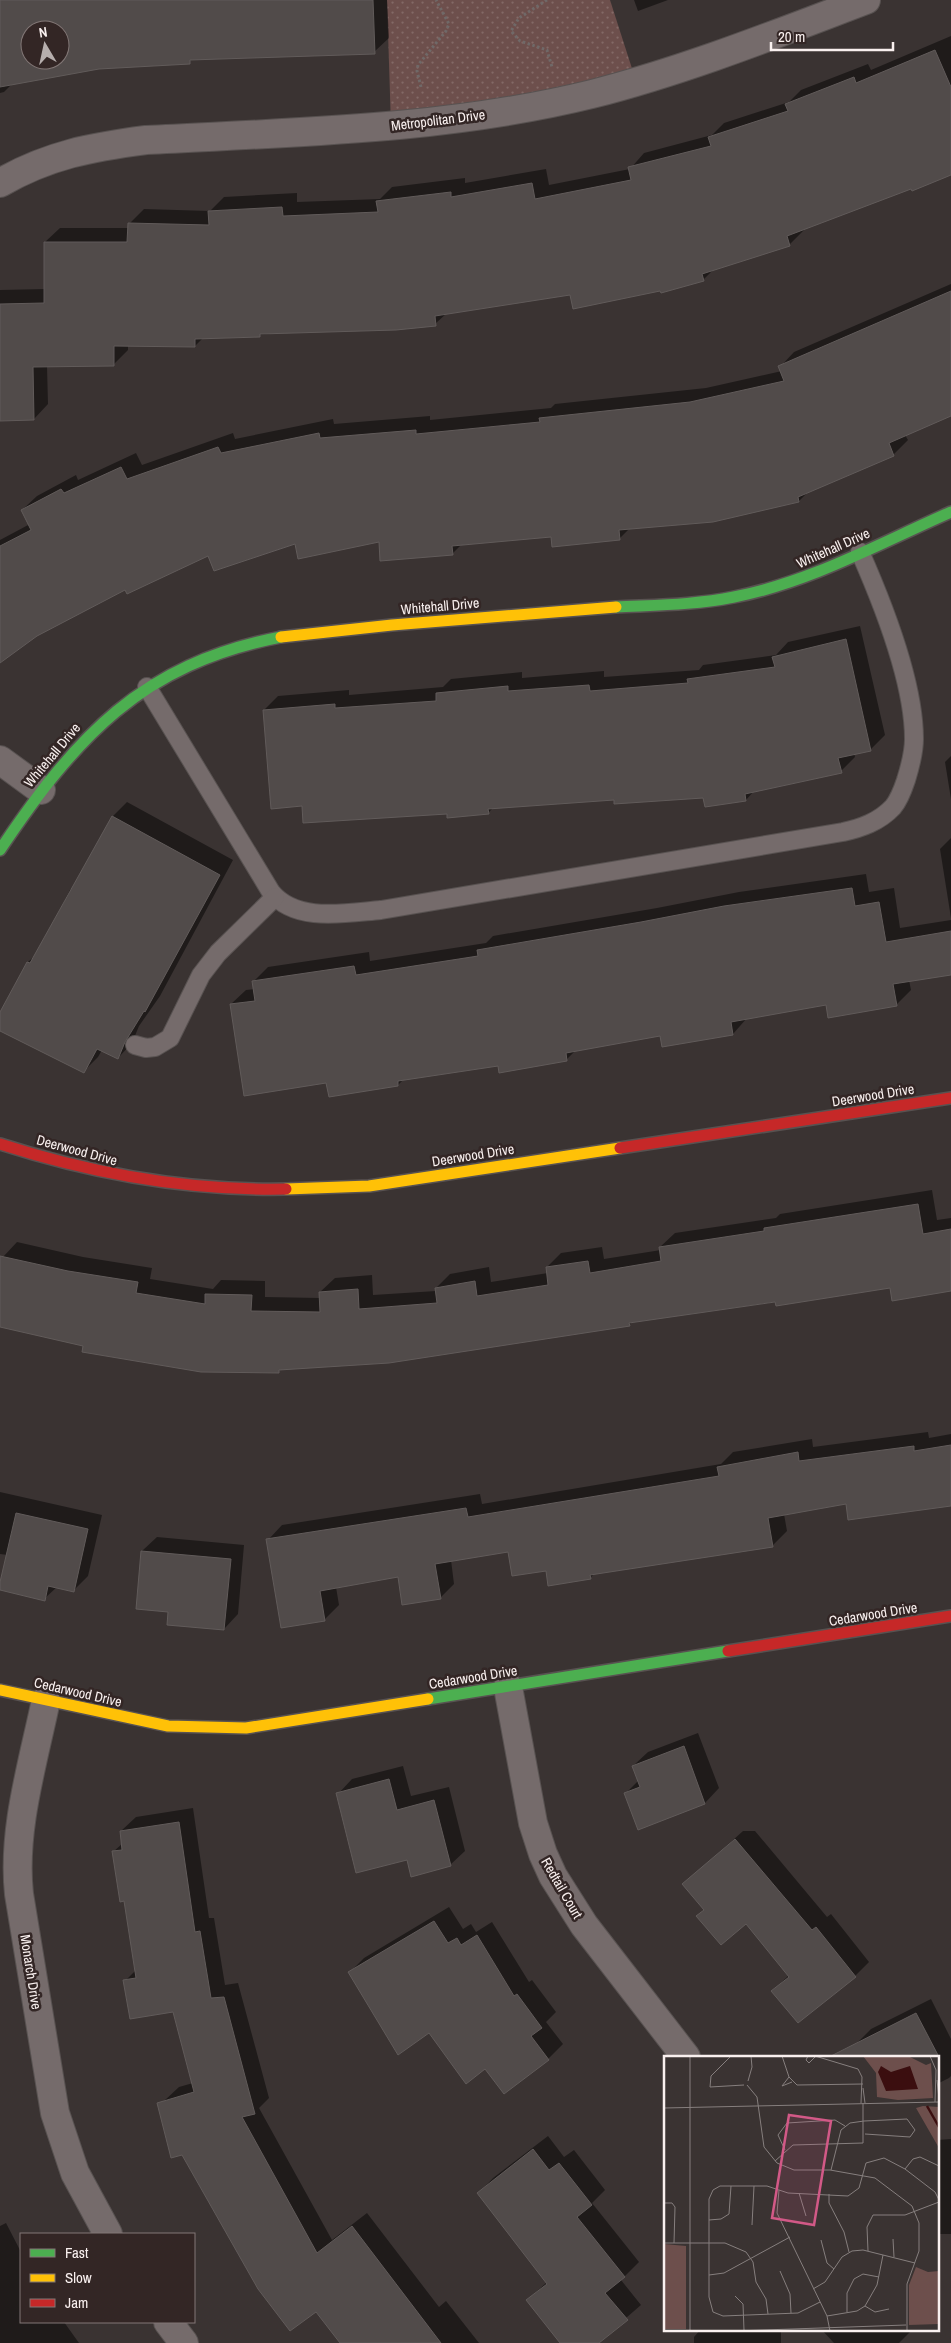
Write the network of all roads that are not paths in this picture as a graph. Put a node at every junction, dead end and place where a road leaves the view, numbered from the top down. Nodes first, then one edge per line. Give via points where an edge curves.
1 (866, 0) edge
2 (0, 183) edge
3 (951, 512) edge
4 (860, 552) junction
5 (147, 687) junction
6 (0, 760) edge
7 (41, 790) junction
8 (0, 850) edge
9 (275, 897) junction
10 (135, 1045) dead end
11 (951, 1098) edge
12 (0, 1144) edge
13 (951, 1616) edge
14 (508, 1687) junction
15 (0, 1690) edge
16 (46, 1700) junction
17 (685, 2056) edge
18 (107, 2233) edge
19 (169, 2323) edge
20 (184, 2343) edge

1 - 2 street, Metropolitan Drive via 711,58 558,101 384,127 110,144 74,151
3 - 4 street, Whitehall Drive
4 - 5 street, Whitehall Drive via 786,585 732,598 431,622 264,640 206,658
4 - 9 lane via 899,660 912,713 914,741 909,770 899,797 894,806 873,823 842,832 380,910 306,912 291,908
5 - 7 street, Whitehall Drive via 103,720
5 - 9 lane
6 - 7 street
7 - 8 street, Whitehall Drive
9 - 10 lane via 218,954 202,975 170,1038 155,1047
11 - 12 street, Deerwood Drive via 369,1186 306,1191 177,1186 123,1178
13 - 14 street, Cedarwood Drive
14 - 16 street, Cedarwood Drive via 246,1728 168,1726
14 - 17 street, Redtail Court via 533,1823 553,1876 584,1925
15 - 16 street, Cedarwood Drive
16 - 18 street, Monarch Drive via 22,1819 19,1894 55,2113 75,2173
19 - 20 street

